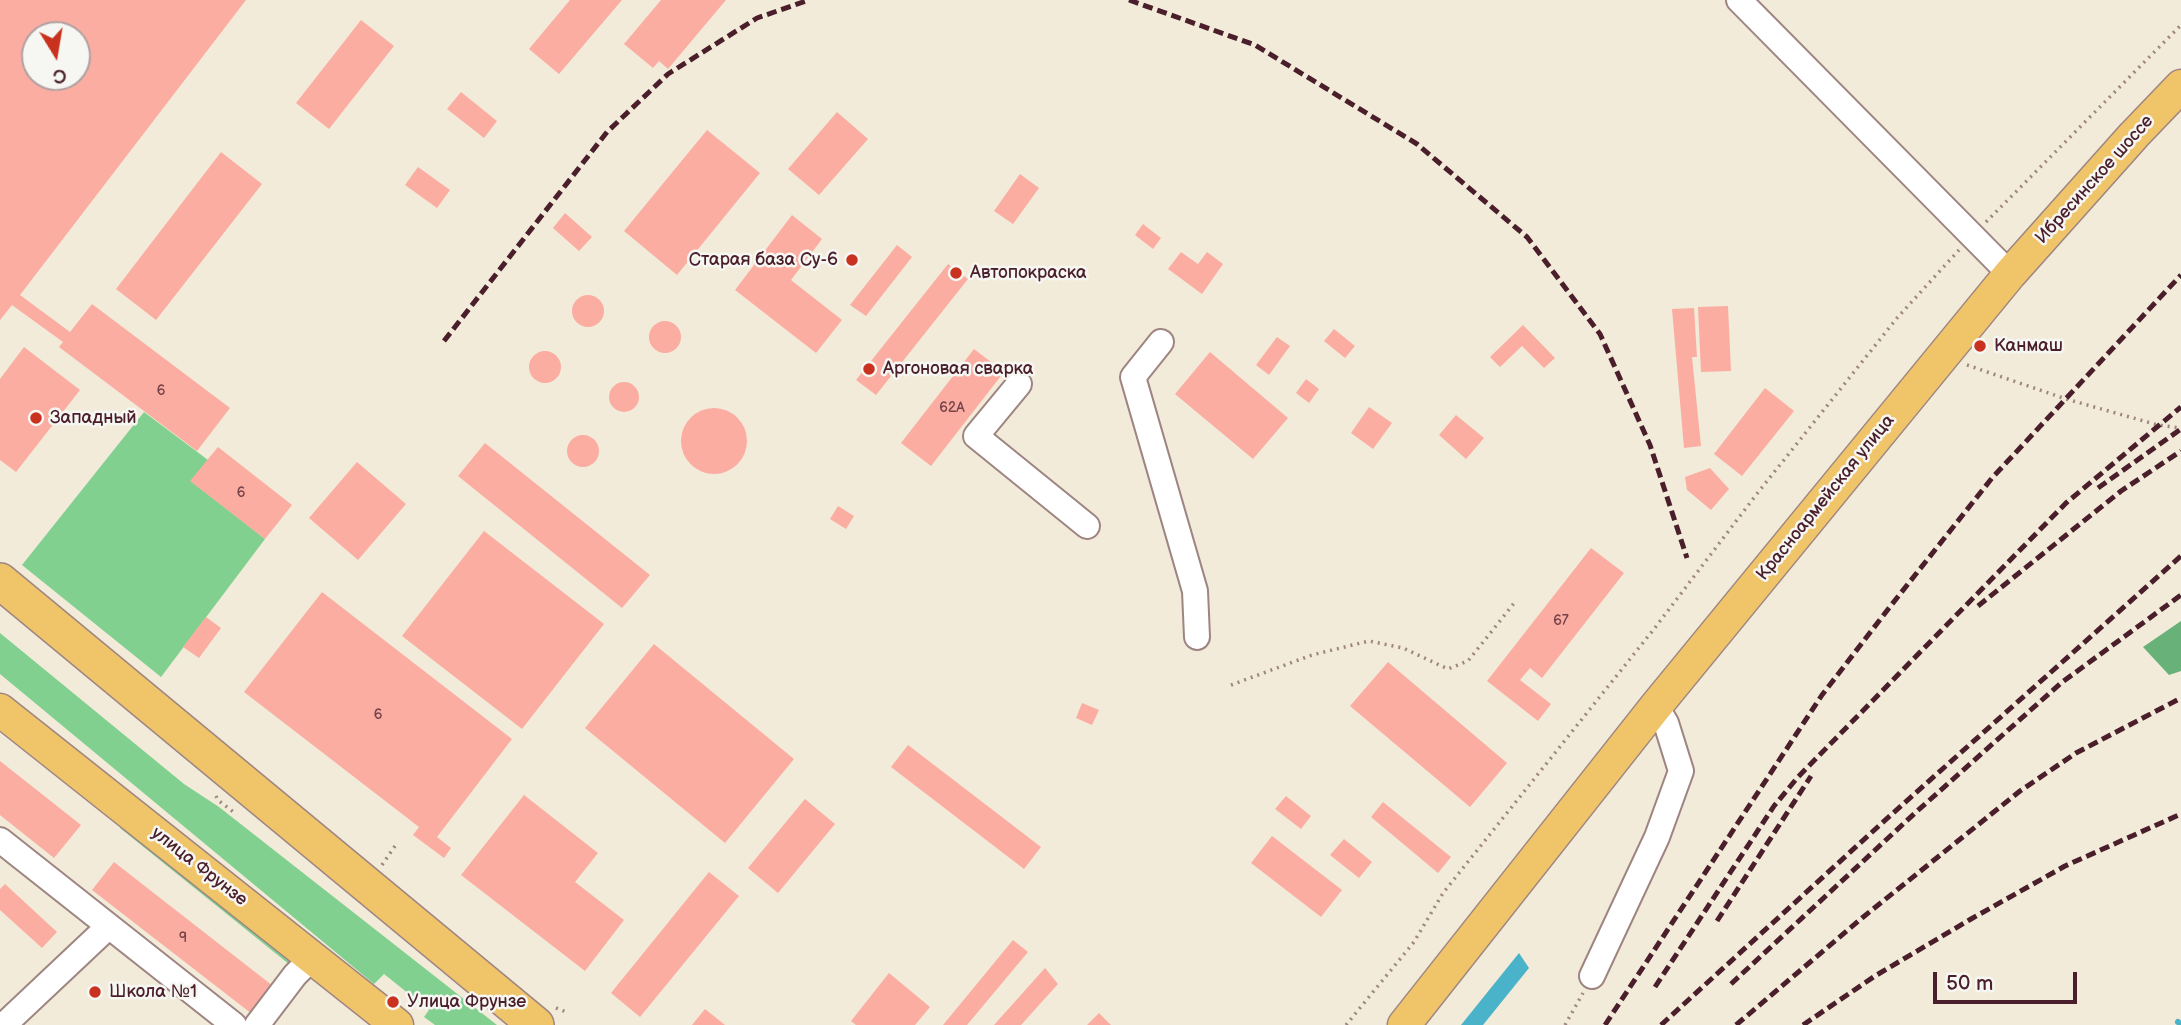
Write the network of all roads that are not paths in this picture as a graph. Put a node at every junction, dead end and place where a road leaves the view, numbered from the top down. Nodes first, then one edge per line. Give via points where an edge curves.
1 (1740, 0) edge
2 (2181, 86) edge
3 (2010, 274) junction
4 (1161, 342) dead end
5 (1019, 384) dead end
6 (1087, 526) dead end
7 (0, 581) edge
8 (1197, 636) dead end
9 (1656, 706) junction
10 (0, 710) edge
11 (0, 840) edge
12 (108, 927) junction
13 (313, 957) junction
14 (1592, 976) road end
15 (4, 1025) edge
16 (234, 1025) edge
17 (257, 1025) edge
18 (397, 1025) edge
19 (536, 1025) edge
20 (1404, 1025) edge

1 - 3 street
2 - 3 main road, Ибресинское шоссе
3 - 9 main road, Красноармейская улица
4 - 8 street via 1133,377 1195,591
5 - 6 street via 976,436
7 - 19 highway
9 - 14 street via 1681,771 1657,837
9 - 20 main road, Красноармейская улица
10 - 13 main road, улица Фрунзе
11 - 12 street
12 - 15 street
12 - 16 street
13 - 17 street
13 - 18 main road, улица Фрунзе

